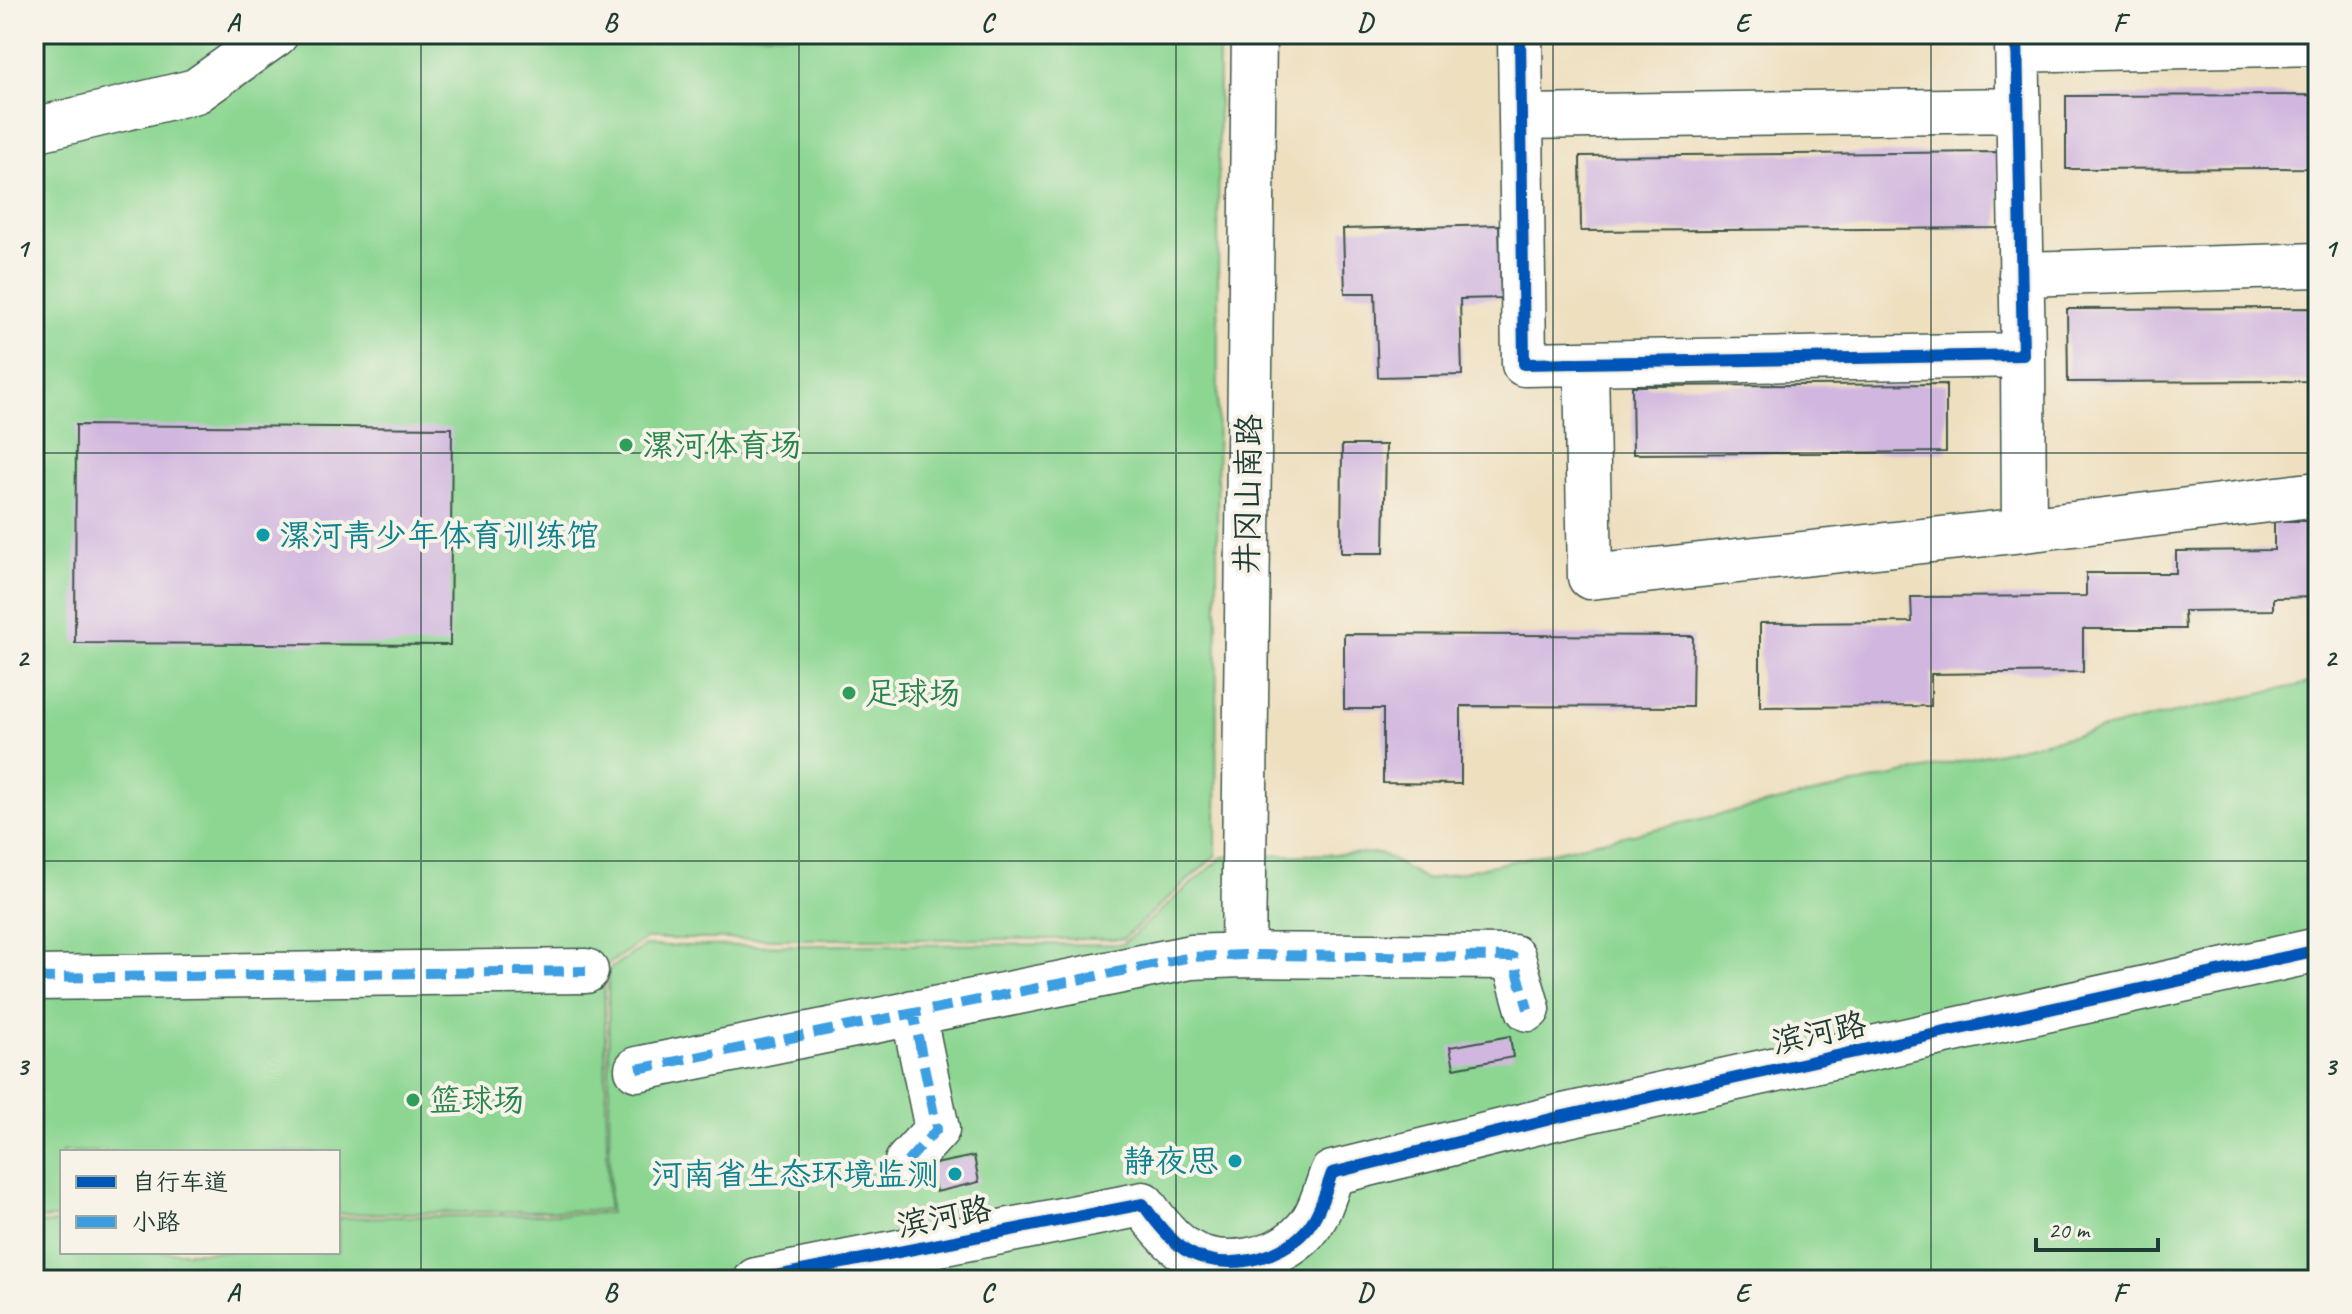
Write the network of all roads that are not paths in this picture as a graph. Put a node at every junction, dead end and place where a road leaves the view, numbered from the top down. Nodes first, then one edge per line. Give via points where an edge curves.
1 (245, 34) edge
2 (276, 34) edge
3 (1254, 34) edge
4 (1520, 34) edge
5 (2017, 42) edge
6 (2318, 43) edge
7 (34, 106) edge
8 (2018, 110) junction
9 (1521, 117) junction
10 (34, 130) edge
11 (2318, 265) edge
12 (2021, 274) junction
13 (2023, 355) junction
14 (1586, 363) junction
15 (2318, 494) edge
16 (2024, 530) junction
17 (2318, 950) edge
18 (1243, 955) junction
19 (586, 971) dead end
20 (34, 978) edge
21 (1528, 1009) dead end
22 (913, 1012) junction
23 (637, 1069) dead end
24 (907, 1162) dead end
25 (756, 1280) edge

1 - 7 street via 185,75
2 - 10 street via 196,91
3 - 18 street, 井冈山南路
4 - 9 street
5 - 6 street
5 - 8 street
8 - 9 street
8 - 12 street
9 - 14 street via 1524,364
11 - 12 street
12 - 13 street
13 - 14 street
13 - 16 street
14 - 16 street via 1590,577
15 - 16 street
17 - 25 street, 滨河路 via 1559,1117 1332,1173 1306,1231 1280,1251 1249,1261 1217,1261 1186,1250 1143,1204
18 - 21 street via 1513,957
18 - 22 street via 1191,957
19 - 20 street
22 - 23 street
22 - 24 street via 937,1129

